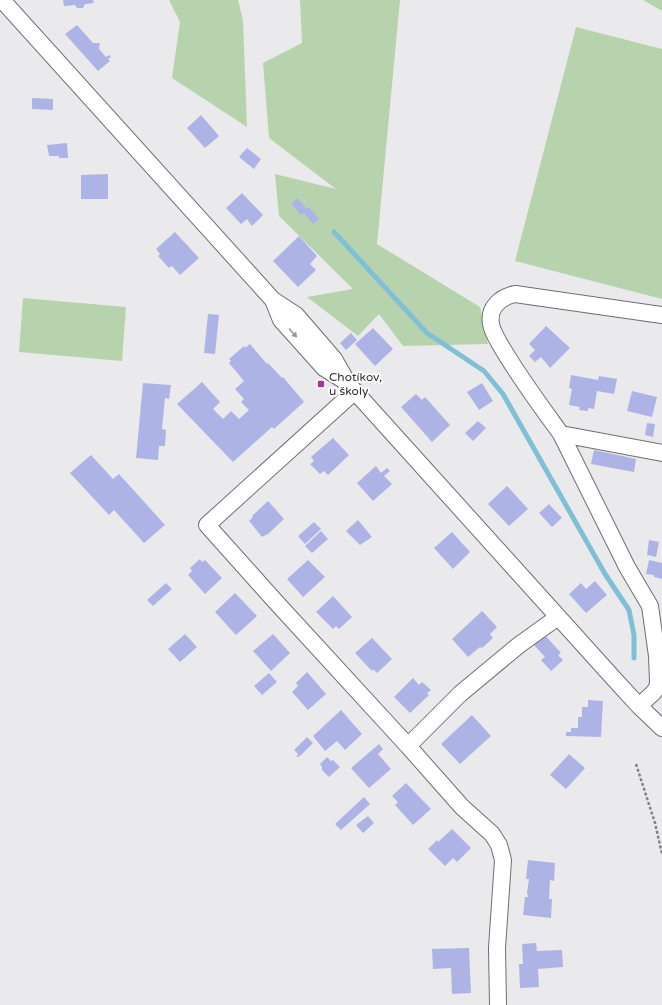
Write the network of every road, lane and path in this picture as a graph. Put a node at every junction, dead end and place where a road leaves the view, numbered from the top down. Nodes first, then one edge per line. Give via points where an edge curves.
1 (2, 0) edge
2 (662, 315) edge
3 (352, 388) junction
4 (562, 434) junction
5 (662, 453) edge
6 (656, 607) edge
7 (558, 617) junction
8 (639, 706) junction
9 (662, 728) edge
10 (408, 746) junction
11 (636, 764) dead end
12 (662, 854) edge
13 (498, 1005) edge

1 - 3 street via 273,300 281,320 324,368
2 - 4 street via 515,294 499,301 491,317 494,332 528,389
3 - 7 street
3 - 10 street via 208,525
4 - 5 street
4 - 6 street via 627,567
6 - 8 street via 657,688
7 - 8 street
7 - 10 street via 519,645 460,694
8 - 9 street
10 - 13 street via 462,807 492,834 499,845 503,860 497,948
11 - 12 path

